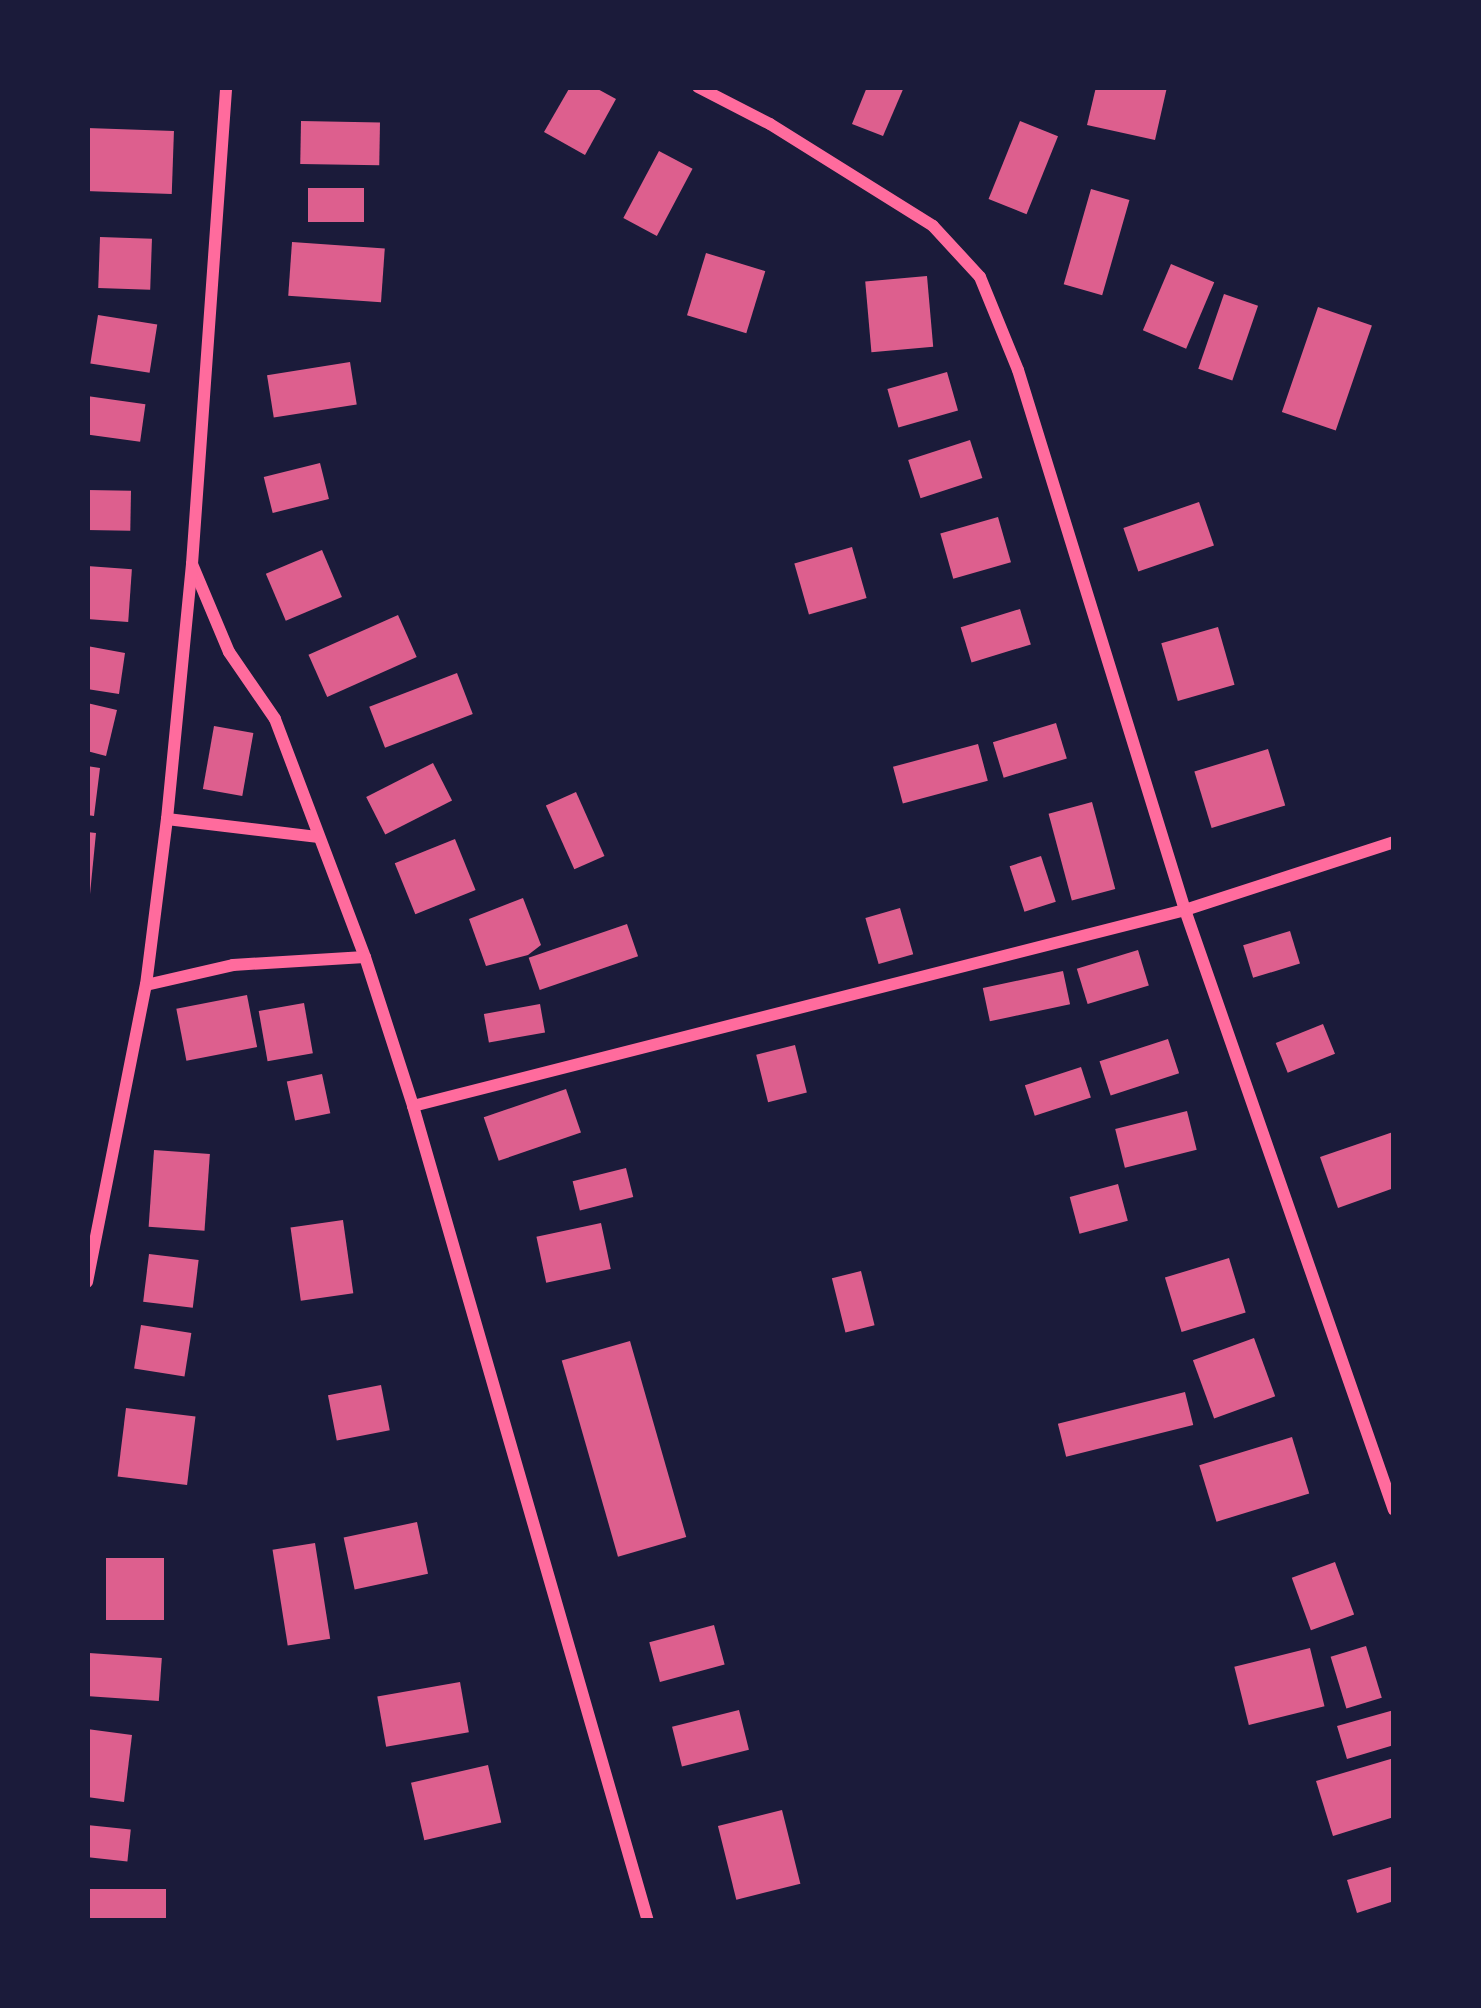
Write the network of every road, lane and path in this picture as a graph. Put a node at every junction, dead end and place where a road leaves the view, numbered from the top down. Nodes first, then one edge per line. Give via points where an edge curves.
1 (226, 87) edge
2 (698, 87) edge
3 (192, 565) junction
4 (167, 819) junction
5 (320, 837) junction
6 (1394, 842) edge
7 (1185, 910) junction
8 (364, 957) junction
9 (146, 986) junction
10 (413, 1106) junction
11 (94, 1206) edge
12 (87, 1282) edge
13 (1394, 1510) edge
14 (647, 1921) edge

1 - 3 street
2 - 7 street via 933,226 980,277 1018,370
3 - 4 street
3 - 5 street via 229,652 275,719
4 - 5 street
4 - 9 street
5 - 8 street
6 - 7 street
7 - 10 street
7 - 13 street
8 - 9 street via 233,965
8 - 10 street
9 - 11 street
10 - 14 street
11 - 12 street

